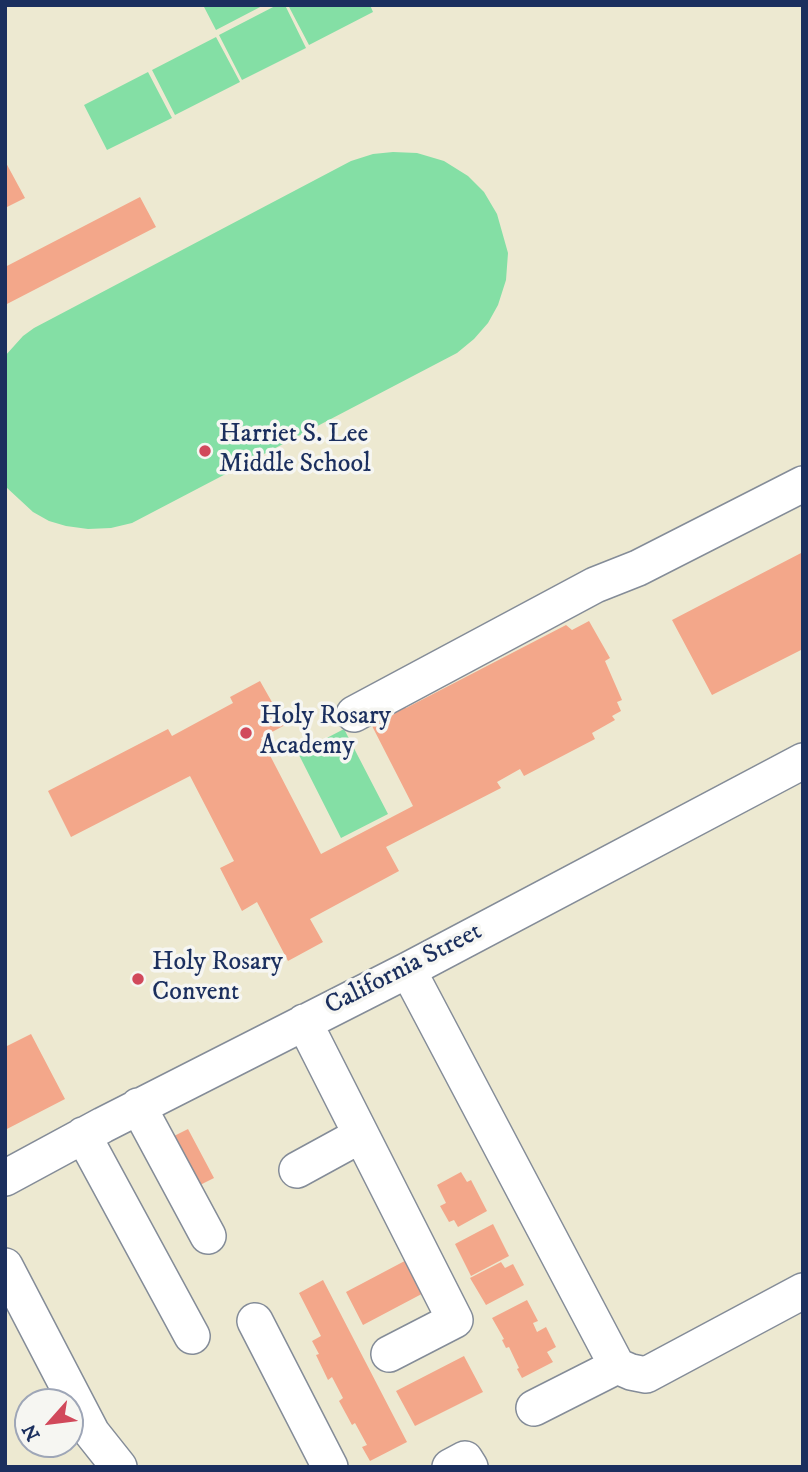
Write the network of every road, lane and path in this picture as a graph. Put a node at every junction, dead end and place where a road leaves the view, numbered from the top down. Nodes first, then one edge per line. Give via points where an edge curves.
1 (803, 484) edge
2 (354, 714) dead end
3 (803, 761) edge
4 (408, 970) junction
5 (304, 1022) junction
6 (138, 1106) junction
7 (83, 1135) junction
8 (361, 1135) junction
9 (297, 1170) dead end
10 (5, 1178) edge
11 (208, 1236) dead end
12 (5, 1266) edge
13 (803, 1291) edge
14 (255, 1321) dead end
15 (192, 1336) dead end
16 (389, 1354) dead end
17 (617, 1366) junction
18 (534, 1408) dead end
19 (119, 1467) edge
20 (330, 1467) edge

1 - 2 street via 649,563 595,584
3 - 4 street, California Street
4 - 5 street, California Street
4 - 17 street
5 - 6 street, California Street
5 - 8 street
6 - 7 street, California Street
6 - 11 street
7 - 10 street, California Street
7 - 15 street
8 - 9 street
8 - 16 street via 455,1320
12 - 19 street via 92,1433
13 - 17 street via 646,1375
14 - 20 street
17 - 18 street

